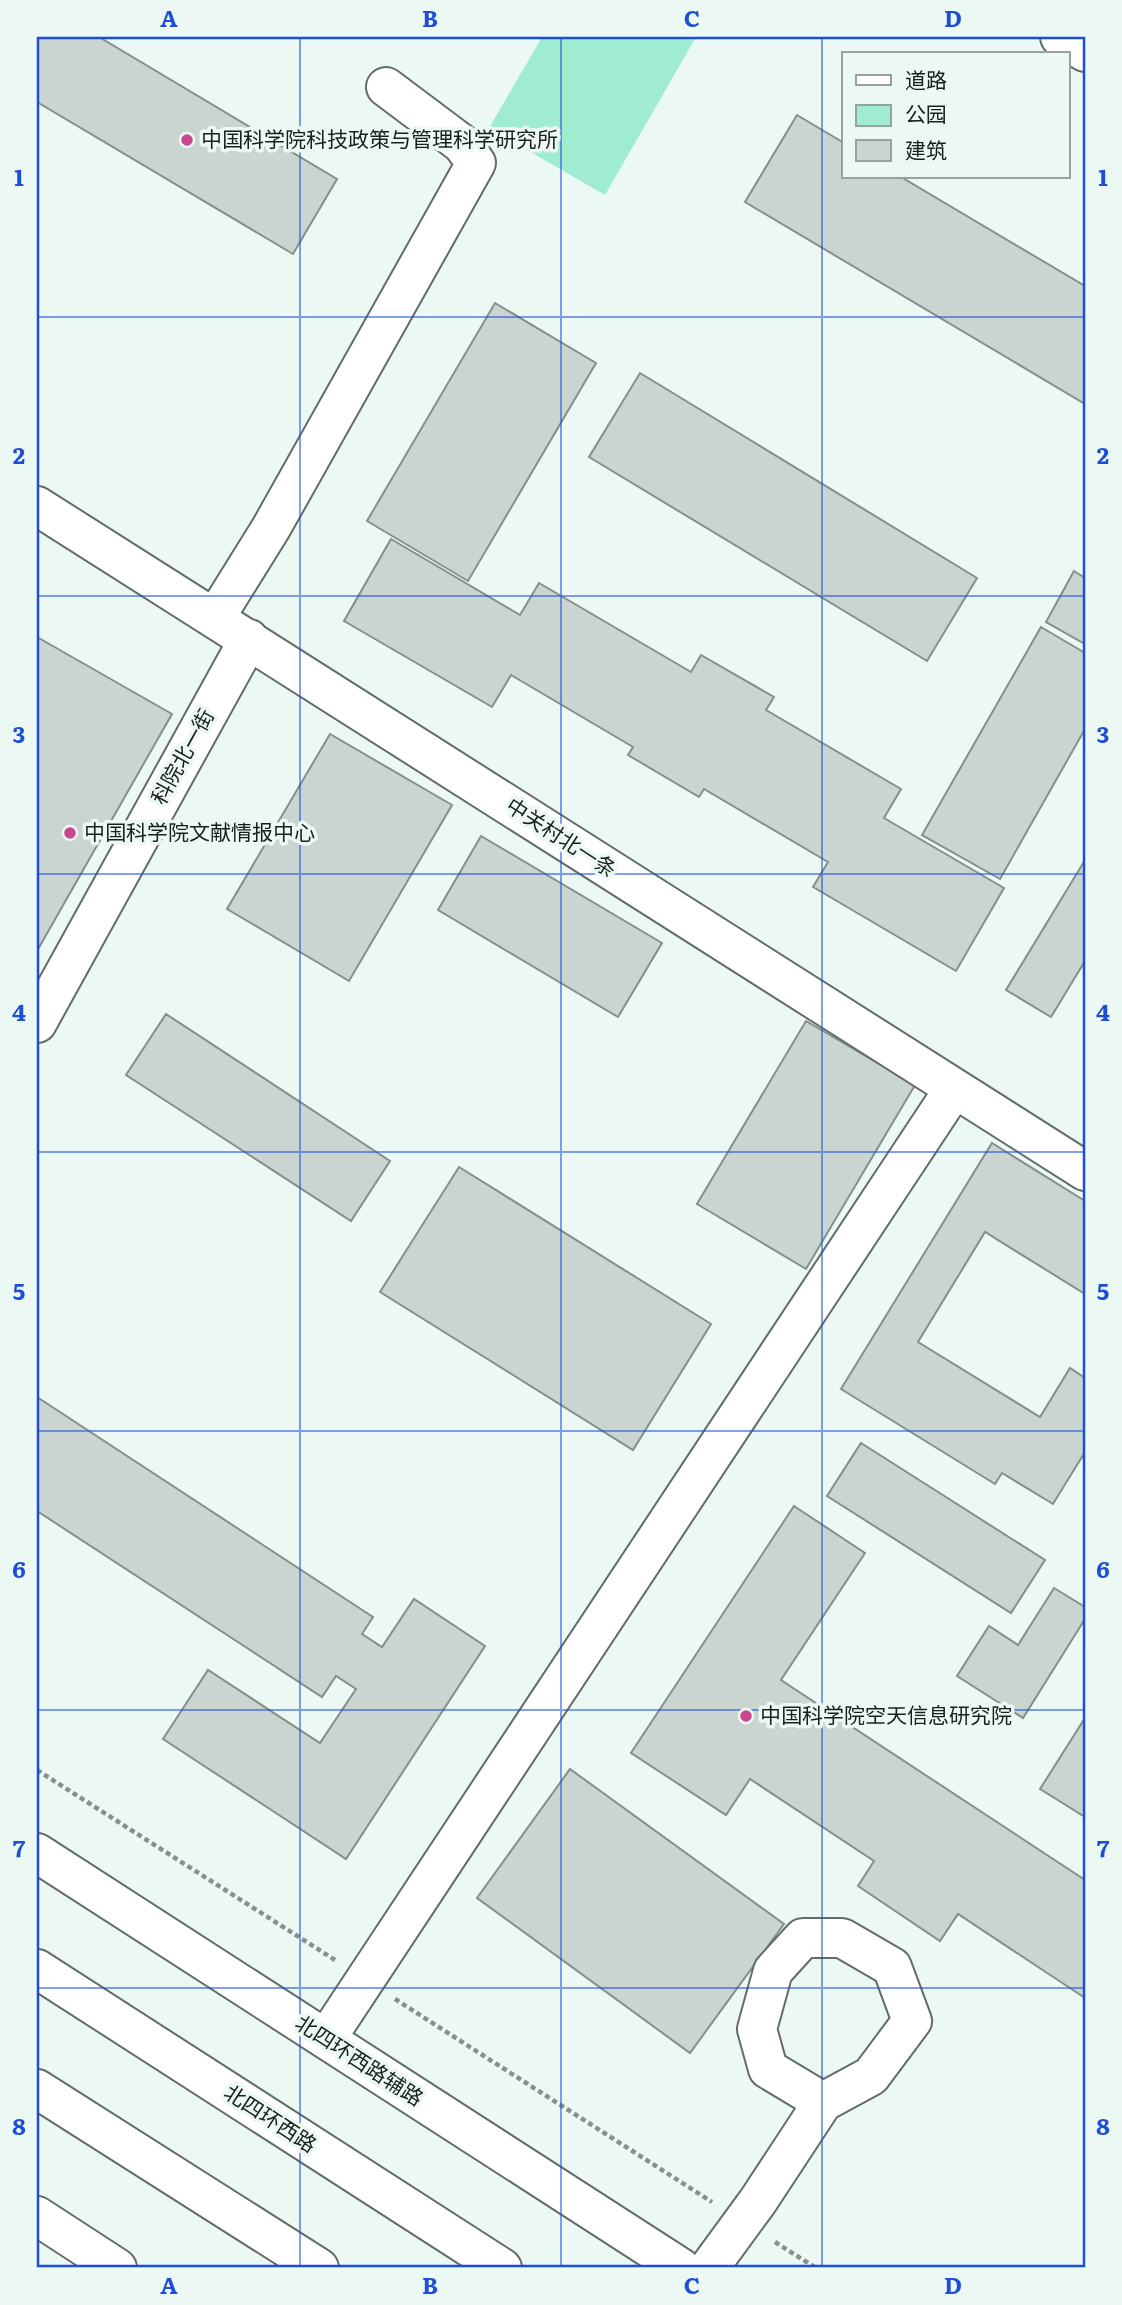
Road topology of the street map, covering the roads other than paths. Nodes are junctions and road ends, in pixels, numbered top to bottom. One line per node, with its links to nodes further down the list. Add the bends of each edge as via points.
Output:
1 (1060, 37): 2 (main road)
2 (1085, 52)
3 (386, 87): 5 (main road, via 462,144 476,163)
4 (37, 506): 5 (main road, 中关村北一条)
5 (215, 618): 6 (main road, 中关村北一条)
6 (249, 639): 7 (main road, 科院北一街); 8 (main road, 中关村北一条)
7 (37, 1023)
8 (954, 1089): 9 (main road, 中关村北一条); 12 (main road)
9 (1085, 1171)
10 (37, 1853): 12 (main road, 北四环西路辅路)
11 (37, 1969): 18 (main road, 北四环西路)
12 (326, 2039): 19 (main road, 北四环西路辅路)
13 (37, 2089): 17 (main road)
14 (823, 2102): 14 (main road, via 872,2076 912,2021 892,1967 842,1938 803,1938 773,1971 757,2029 768,2069); 20 (main road)
15 (37, 2216): 16 (main road)
16 (117, 2268)
17 (319, 2268)
18 (502, 2268)
19 (681, 2268)
20 (709, 2268)

